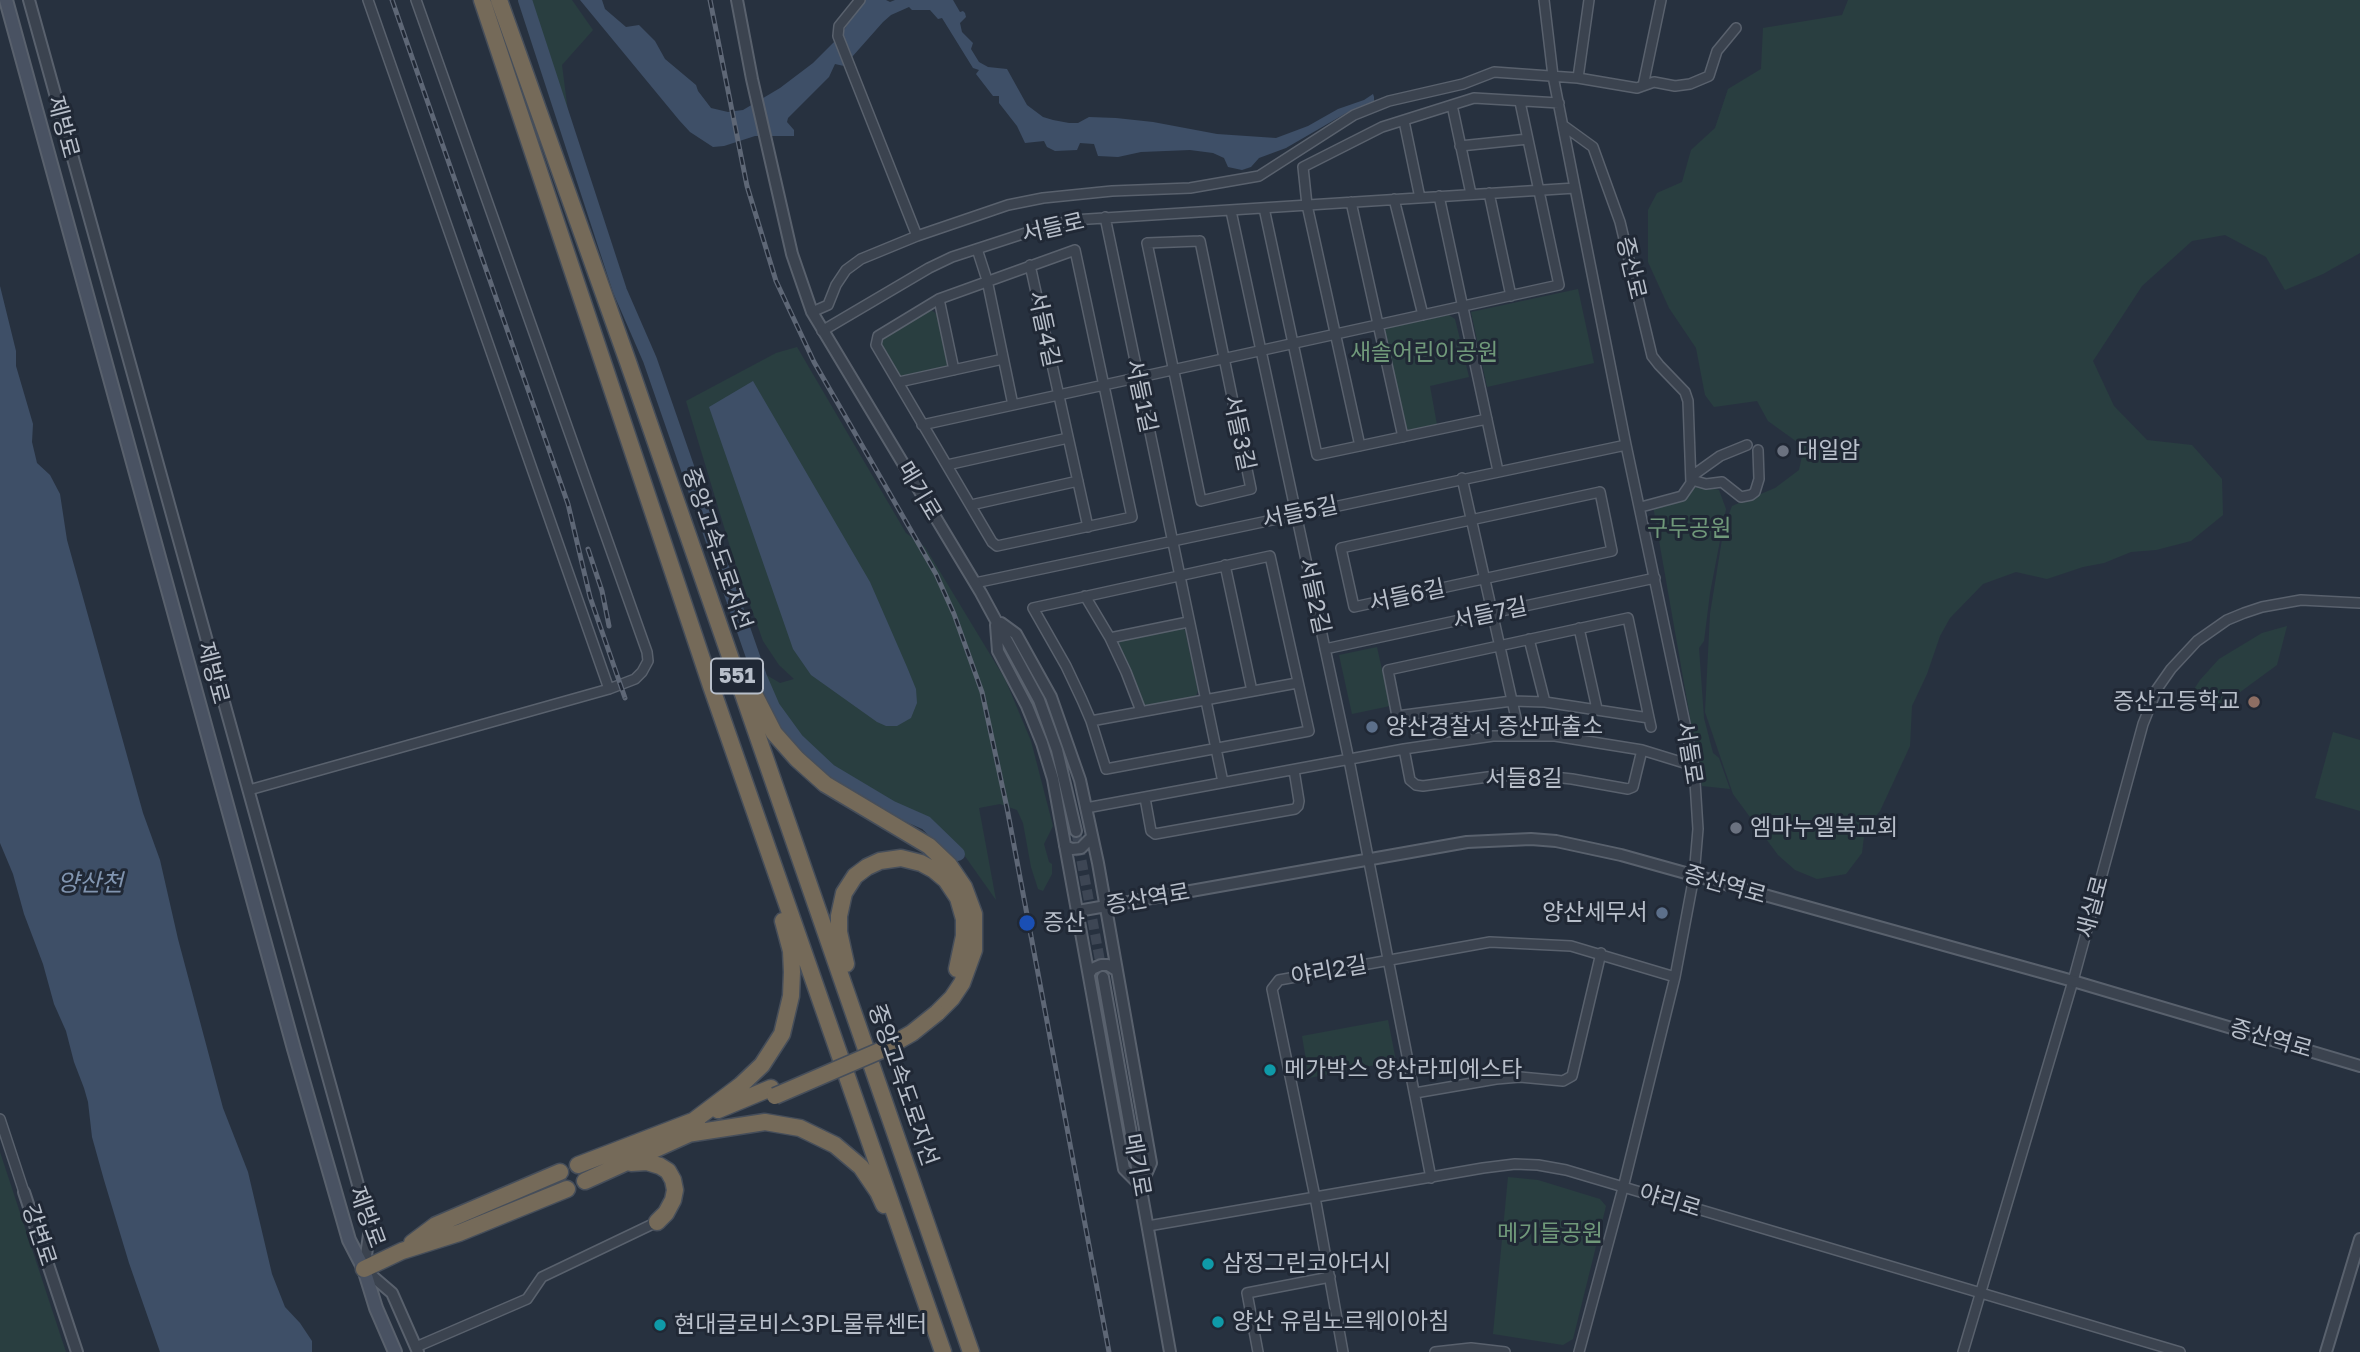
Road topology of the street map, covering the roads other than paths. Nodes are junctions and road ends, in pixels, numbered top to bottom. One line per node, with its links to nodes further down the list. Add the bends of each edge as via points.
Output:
1 (6, 0): 148 (main road, 제방로, via 294,1049 349,1240)
2 (29, 0): 111 (street)
3 (368, 0): 94 (street)
4 (416, 0): 94 (street, via 647,652 648,661 635,679)
5 (482, 0): 107 (highway, 551)
6 (499, 0): 51 (highway, 중앙고속도로지선 / 551)
7 (737, 0): 42 (street, 메기로, via 792,254)
8 (860, 0): 35 (street, via 839,26 838,36)
9 (1545, 0): 13 (street)
10 (1589, 0): 14 (street)
11 (1661, 0): 15 (street)
12 (1736, 28): 15 (street, via 1717,51 1709,76 1690,84 1654,82)
13 (1553, 76): 14 (street); 17 (street); 35 (street, via 1494,72 1390,101 1354,115 1259,176 1190,188 1043,198)
14 (1578, 78): 15 (street)
15 (1643, 86)
16 (1520, 102): 17 (street); 18 (street, via 1482,97); 21 (street)
17 (1559, 103): 20 (street)
18 (1452, 105): 19 (street); 22 (street)
19 (1406, 116): 28 (street); 31 (street, via 1303,167)
20 (1564, 126): 23 (street); 70 (street, 증산로, via 1593,147 1620,222 1652,356 1685,392)
21 (1528, 139): 22 (street); 24 (street)
22 (1460, 146): 26 (street)
23 (1574, 188): 24 (street, 서들로); 63 (street, 서들로)
24 (1539, 190): 25 (street, 서들로); 39 (street, via 1559,285)
25 (1489, 193): 26 (street, 서들로); 39 (street)
26 (1471, 194): 27 (street, 서들로)
27 (1438, 197): 28 (street, 서들로); 41 (street)
28 (1420, 198): 29 (street, 서들로)
29 (1394, 199): 30 (street, 서들로); 43 (street)
30 (1351, 202): 31 (street, 서들로); 44 (street)
31 (1307, 205): 32 (street, 서들로); 46 (street)
32 (1264, 208): 33 (street, 서들로); 47 (street)
33 (1231, 211): 34 (street, 서들로); 48 (street, 서들2길)
34 (1105, 217): 36 (street, 서들로, via 1044,227); 54 (street, 서들1길)
35 (917, 236): 42 (street, via 861,259 846,270 828,305)
36 (977, 249): 38 (street); 45 (street, 서들로, via 929,268)
37 (1030, 265): 38 (street, 서들4길); 56 (street, via 1074,250); 57 (street, 서들4길)
38 (987, 280): 40 (street, 서들4길); 49 (street, 서들4길)
39 (1511, 296): 41 (street)
40 (939, 299): 52 (street); 55 (street, 서들4길, via 878,336 876,345)
41 (1463, 306): 43 (street); 59 (street)
42 (813, 312): 45 (street, 메기로)
43 (1423, 315): 44 (street)
44 (1378, 325): 46 (street); 61 (street)
45 (822, 331): 82 (street, 메기로)
46 (1335, 334): 47 (street); 65 (street)
47 (1293, 344): 48 (street); 65 (street, via 1317,455)
48 (1260, 351): 50 (street); 74 (street, 서들2길)
49 (1003, 359): 52 (street, 서들4길); 58 (street, 서들4길)
50 (1224, 359): 53 (street); 53 (street, 서들3길, via 1200,241 1147,243); 53 (street, 서들3길, via 1251,489 1201,501)
51 (628, 362): 128 (highway, via 643,385 740,663 774,733 825,784 929,846 964,887 974,914 974,950 952,998); 133 (highway, 중앙고속도로지선 / 551)
52 (954, 370): 55 (street, 서들4길)
53 (1172, 370): 54 (street)
54 (1136, 378): 56 (street); 77 (street, 서들1길)
55 (898, 383): 60 (street, 서들4길)
56 (1103, 384): 57 (street); 76 (street, via 1132,517)
57 (1059, 395): 58 (street); 62 (street, 서들4길)
58 (1013, 405): 60 (street)
59 (1487, 419): 61 (street); 68 (street)
60 (922, 425): 67 (street, 서들4길)
61 (1403, 437): 65 (street)
62 (1068, 438): 67 (street); 71 (street, 서들4길)
63 (1626, 445): 68 (street, 서들5길); 73 (street, 서들로)
64 (1746, 445): 70 (street, via 1720,456)
65 (1360, 446)
66 (1758, 450): 70 (street, via 1759,479 1751,495 1741,497 1722,482 1706,484)
67 (947, 465): 72 (street, 서들4길)
68 (1498, 471): 69 (street, 서들5길)
69 (1462, 478): 74 (street, 서들5길); 75 (street)
70 (1692, 478): 73 (street, via 1682,496)
71 (1077, 481): 72 (street); 76 (street, 서들4길)
72 (971, 505): 76 (street, 서들4길, via 997,546)
73 (1641, 506): 80 (street, 서들로)
74 (1296, 514): 77 (street, 서들5길); 92 (street, 서들2길)
75 (1471, 520): 81 (street); 81 (street, 서들6길, via 1600,492 1612,551); 81 (street, 서들6길, via 1341,548 1354,607)
76 (1088, 527)
77 (1171, 541): 79 (street, 서들1길); 82 (street, 서들5길)
78 (1225, 565): 79 (street); 93 (street, via 1270,556); 95 (street)
79 (1178, 575): 83 (street); 87 (street, 서들1길)
80 (1655, 578): 85 (street, 서들7길); 108 (street, 서들로)
81 (1485, 579): 85 (street)
82 (975, 583): 86 (street, 메기로)
83 (1085, 596): 89 (street); 101 (street, via 1032,608)
84 (2360, 603): 127 (street, 새실로, via 2301,600 2244,613 2197,641 2171,669 2145,715)
85 (1492, 613): 91 (street); 92 (street, 서들7길)
86 (996, 619): 113 (street, via 1016,634 1051,697); 114 (street, 메기로, via 1039,700 1057,750); 116 (street, via 998,651 1042,743)
87 (1188, 622): 89 (street); 96 (street, 서들1길)
88 (1578, 628): 90 (street); 99 (street); 99 (street, via 1628,618 1650,723)
89 (1110, 638): 100 (street)
90 (1529, 639): 91 (street); 98 (street)
91 (1499, 645): 97 (street); 97 (street, via 1388,670 1397,716)
92 (1325, 649): 106 (street, 서들2길)
93 (1297, 683): 95 (street); 103 (street, via 1309,731)
94 (609, 689): 111 (street)
95 (1252, 691): 96 (street)
96 (1205, 699): 100 (street); 103 (street, 서들1길)
97 (1512, 701): 98 (street); 102 (street)
98 (1545, 702): 99 (street)
99 (1597, 709)
100 (1140, 711): 101 (street)
101 (1091, 721): 103 (street, via 1106,769)
102 (1520, 736): 104 (street, 서들8길, via 1460,739); 105 (street, 서들8길, via 1555,736)
103 (1216, 749): 110 (street, 서들1길)
104 (1404, 749): 105 (street, 서들8길, via 1410,780 1416,785 1535,775 1628,789 1633,787); 106 (street, 서들8길)
105 (1642, 750): 108 (street, 서들8길)
106 (1349, 760): 109 (street, 서들8길); 117 (street, 서들2길)
107 (738, 765): 132 (highway, via 738,783 791,951 791,996 782,1034 762,1065); 155 (highway, 551)
108 (1694, 766): 118 (street, 서들로)
109 (1294, 770): 110 (street, 서들8길); 112 (street, via 1299,801 1295,809 1155,834)
110 (1223, 782): 112 (street, 서들8길)
111 (248, 790): 148 (street, via 370,1228)
112 (1145, 797): 113 (street, 서들8길)
113 (1086, 808): 115 (street)
114 (1076, 831)
115 (1092, 837): 116 (street, via 1081,848); 119 (street)
116 (1065, 845): 120 (street)
117 (1368, 858): 118 (street, 증산역로, via 1467,842 1531,839 1590,846); 119 (street, 증산역로); 122 (street, 서들2길)
118 (1695, 876): 125 (street, 서들로); 127 (street, 증산역로)
119 (1104, 907): 120 (street, 증산역로); 123 (street)
120 (1078, 911): 124 (street)
121 (1601, 953): 122 (street, 야리2길, via 1572,946 1490,943); 125 (street, 야리2길); 130 (street, via 1572,1076 1563,1081 1496,1079)
122 (1388, 960): 130 (street, 서들2길); 143 (street, 야리2길, via 1279,980 1272,989)
123 (1116, 970): 124 (street, via 1101,965); 139 (street, via 1151,1163)
124 (1088, 974): 139 (street, via 1124,1170)
125 (1675, 977): 140 (street, 서들로)
126 (1103, 978): 139 (street, 메기로)
127 (2073, 981): 129 (street, 증산역로); 150 (street, 새실로)
128 (933, 1009): 132 (highway, bridge, via 912,1033 884,1049); 133 (highway, via 959,965 964,919 958,898 946,880 921,863 901,858 880,860 855,876 844,893 839,932 897,1119)
129 (2360, 1066)
130 (1415, 1093): 137 (street, 서들2길)
131 (0, 1119): 142 (street, 강변로)
132 (690, 1128): 134 (highway); 135 (highway); 154 (highway, via 765,1122 800,1128 835,1145 861,1167 893,1227)
133 (897, 1136): 156 (highway, 중앙고속도로지선 / 551)
134 (625, 1163): 138 (highway); 144 (highway, via 660,1166 673,1180 673,1200)
135 (578, 1165)
136 (560, 1172): 147 (highway, via 436,1225)
137 (1431, 1178): 140 (street, 야리로, via 1526,1164 1566,1170); 143 (street, 야리로)
138 (585, 1181)
139 (1141, 1186): 145 (street, 메기로)
140 (1623, 1188): 150 (street, 야리로); 162 (street, 서들로)
141 (568, 1189): 147 (highway)
142 (24, 1192): 152 (street, 강변로)
143 (1315, 1197): 145 (street, 야리로); 149 (street, 야리2길)
144 (657, 1222): 151 (street, via 542,1277 527,1299)
145 (1148, 1226): 157 (street, 메기로)
146 (2360, 1239): 165 (street)
147 (402, 1251): 148 (highway)
148 (364, 1269): 151 (street, via 392,1293); 153 (main road, 제방로)
149 (1330, 1277): 158 (street, via 1247,1293); 159 (street, 야리2길)
150 (1980, 1294): 163 (street, 새실로); 164 (street, 야리로)
151 (417, 1350)
152 (77, 1352)
153 (396, 1352)
154 (937, 1352)
155 (943, 1352)
156 (971, 1352)
157 (1170, 1352)
158 (1258, 1352)
159 (1343, 1352)
160 (1435, 1352): 161 (street, via 1471,1348)
161 (1505, 1352)
162 (1578, 1352)
163 (1963, 1352)
164 (2180, 1352)
165 (2326, 1352)

